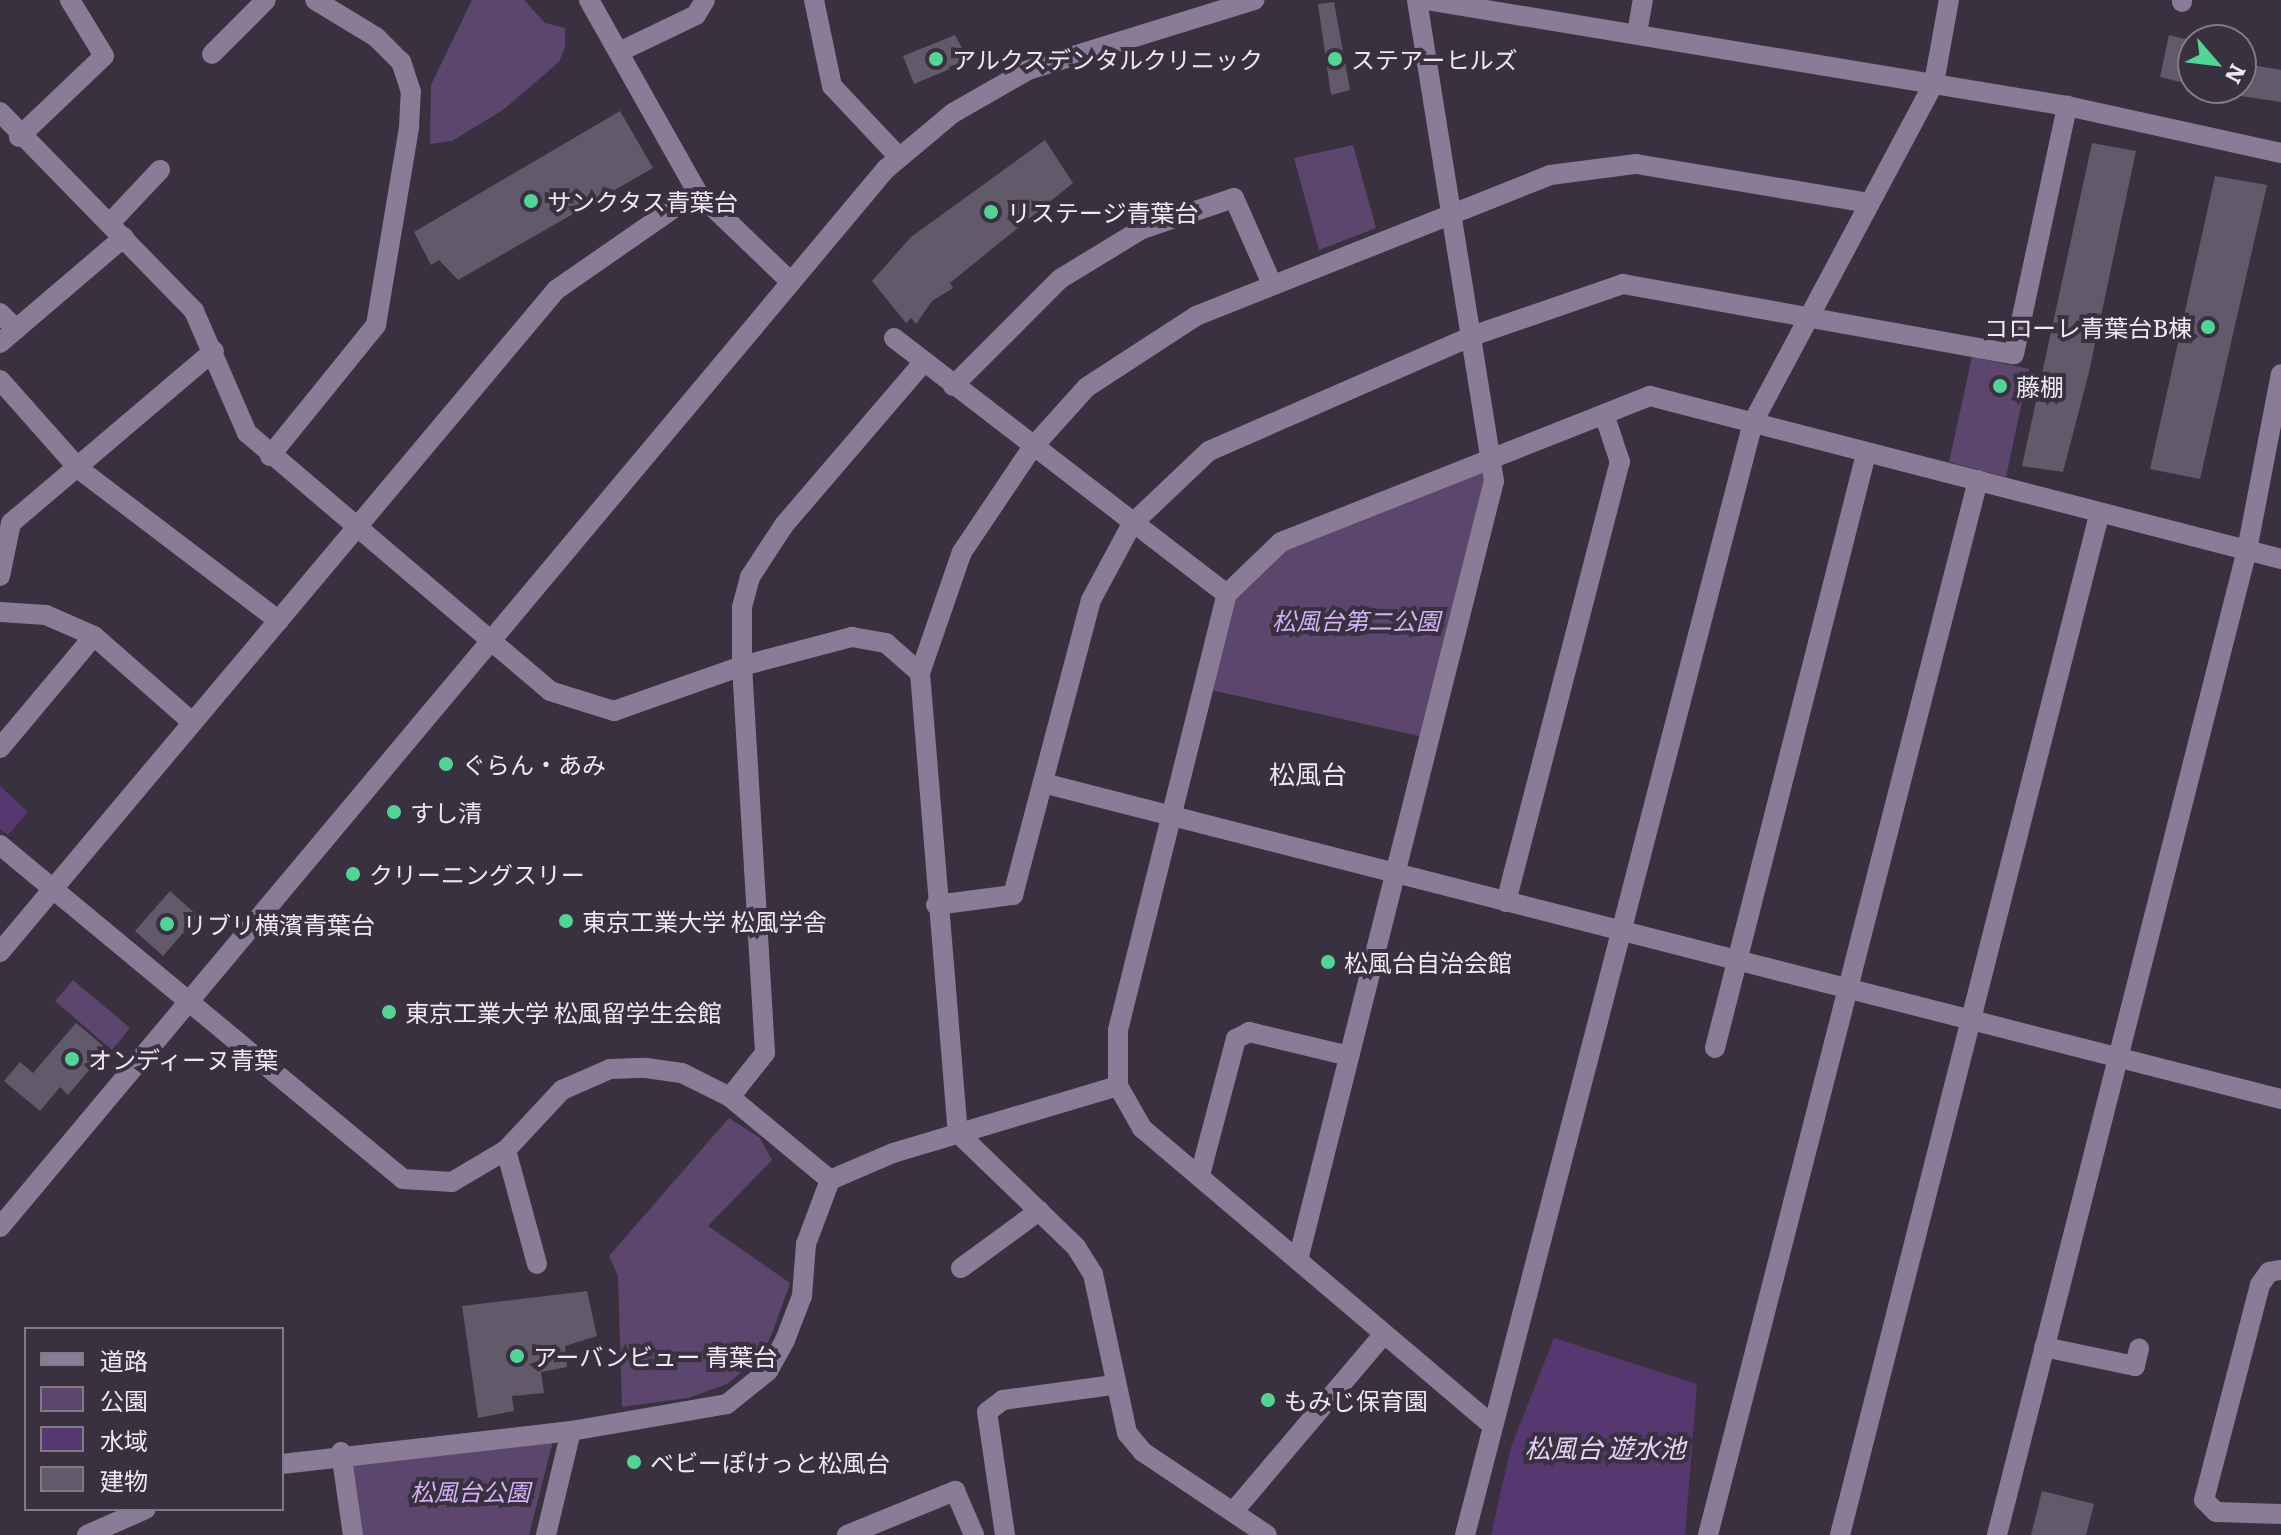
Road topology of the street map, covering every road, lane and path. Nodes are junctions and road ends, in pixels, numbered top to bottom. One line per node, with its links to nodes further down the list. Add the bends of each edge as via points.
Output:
1 (70, 0): 19 (street, via 104,56)
2 (266, 0): 15 (street)
3 (315, 0): 44 (street, via 376,37 401,62 411,92 409,127 376,325)
4 (589, 0): 14 (street)
5 (705, 0): 14 (street, via 696,15)
6 (814, 0): 21 (street, via 832,86)
7 (1254, 0): 12 (street)
8 (1417, 0): 25 (street)
9 (1426, 0): 13 (street)
10 (1643, 0): 13 (street)
11 (1949, 0): 16 (street)
12 (1187, 9): 21 (street, via 1028,70 953,113)
13 (1637, 33): 16 (street)
14 (619, 52): 23 (street)
15 (212, 54)
16 (1934, 83): 17 (street); 24 (street)
17 (2067, 106): 20 (street); 30 (street, via 2014,354)
18 (0, 112): 19 (street)
19 (19, 137): 26 (street)
20 (2281, 153)
21 (899, 157): 27 (street)
22 (160, 170): 26 (street)
23 (697, 192): 27 (street); 50 (street, via 556,290)
24 (1870, 203): 25 (street, via 1636,164 1550,175); 30 (street)
25 (1453, 209): 28 (street); 32 (street)
26 (117, 230): 31 (street); 35 (street, via 194,311)
27 (791, 282): 58 (street)
28 (1271, 282): 39 (street, via 1234,198 1142,229 1060,279); 42 (street, via 1170,329 1087,387)
29 (0, 313): 31 (street)
30 (1810, 313): 32 (street, via 1623,284); 41 (street)
31 (16, 329): 34 (street)
32 (1472, 336): 45 (street); 49 (street, via 1209,451)
33 (894, 338): 36 (street)
34 (0, 343)
35 (214, 351): 44 (street, via 247,433); 46 (street)
36 (923, 363): 39 (street); 59 (street, via 794,513 750,577 742,607)
37 (2281, 374): 51 (street)
38 (0, 380): 46 (street)
39 (953, 386): 42 (street)
40 (1605, 417): 41 (street, via 1650,396); 45 (street); 68 (street, via 1620,462)
41 (1753, 422): 43 (street); 70 (street)
42 (1032, 448): 49 (street); 60 (street, via 962,552)
43 (1866, 454): 47 (street); 72 (street)
44 (270, 456): 50 (street)
45 (1491, 460): 54 (street, via 1281,542); 66 (street, via 1494,481)
46 (76, 465): 53 (street, via 11,523); 56 (street)
47 (1978, 480): 48 (street); 73 (street)
48 (2099, 515): 51 (street); 75 (street)
49 (1132, 524): 54 (street); 63 (street, via 1091,600)
50 (355, 528): 56 (street); 58 (street)
51 (2247, 550): 52 (street); 78 (street)
52 (2281, 559)
53 (0, 576)
54 (1227, 594): 64 (street)
55 (0, 612): 57 (street, via 46,615)
56 (279, 621): 61 (street)
57 (94, 636): 61 (street); 62 (street)
58 (494, 644): 59 (street, via 550,691 614,711); 74 (street)
59 (742, 666): 60 (street, via 852,637 886,643); 80 (street, via 765,1053)
60 (920, 673): 69 (street)
61 (192, 722): 67 (street)
62 (0, 748)
63 (1043, 783): 64 (street); 69 (street, via 1013,895)
64 (1171, 817): 66 (street); 79 (street, via 1118,1030)
65 (0, 845): 67 (street)
66 (1393, 874): 68 (street); 77 (street)
67 (52, 890): 71 (street); 74 (street)
68 (1506, 902): 70 (street)
69 (936, 905): 82 (street)
70 (1621, 930): 72 (street); 96 (street)
71 (0, 952)
72 (1736, 959): 73 (street); 76 (street)
73 (1846, 986): 75 (street); 111 (street)
74 (187, 1004): 83 (street, via 403,1179 452,1182); 87 (street)
75 (1971, 1020): 78 (street); 112 (street)
76 (1715, 1048)
77 (1349, 1056): 84 (street, via 1249,1032 1236,1039); 88 (street)
78 (2116, 1058): 81 (street); 93 (street)
79 (1118, 1086): 82 (street); 84 (street, via 1142,1128)
80 (730, 1097): 83 (street, via 682,1073 610,1069 562,1090); 85 (street)
81 (2281, 1099)
82 (958, 1133): 85 (street); 86 (street)
83 (506, 1150): 89 (street)
84 (1200, 1175): 88 (street)
85 (830, 1180): 97 (street, via 806,1244 802,1296 768,1371 727,1404)
86 (1039, 1211): 90 (street); 95 (street, via 1076,1247 1093,1274)
87 (0, 1227)
88 (1298, 1260): 92 (street)
89 (537, 1264)
90 (961, 1268)
91 (2281, 1270): 102 (street, via 2269,1272 2260,1285 2204,1500 2216,1512)
92 (1384, 1334): 96 (street); 101 (street)
93 (2044, 1347): 94 (street); 113 (street)
94 (2135, 1366)
95 (1112, 1385): 101 (street, via 1127,1433 1143,1452); 108 (street, via 1003,1400 987,1412)
96 (1492, 1425): 110 (street)
97 (571, 1431): 98 (street); 105 (street)
98 (341, 1452): 99 (street); 104 (street)
99 (284, 1464)
100 (141, 1511): 103 (street)
101 (1233, 1512): 109 (street)
102 (2281, 1514)
103 (87, 1535)
104 (353, 1535)
105 (546, 1535)
106 (847, 1535): 107 (street, via 955,1491)
107 (974, 1535)
108 (1005, 1535)
109 (1267, 1535)
110 (1465, 1535)
111 (1708, 1535)
112 (1840, 1535)
113 (1997, 1535)

